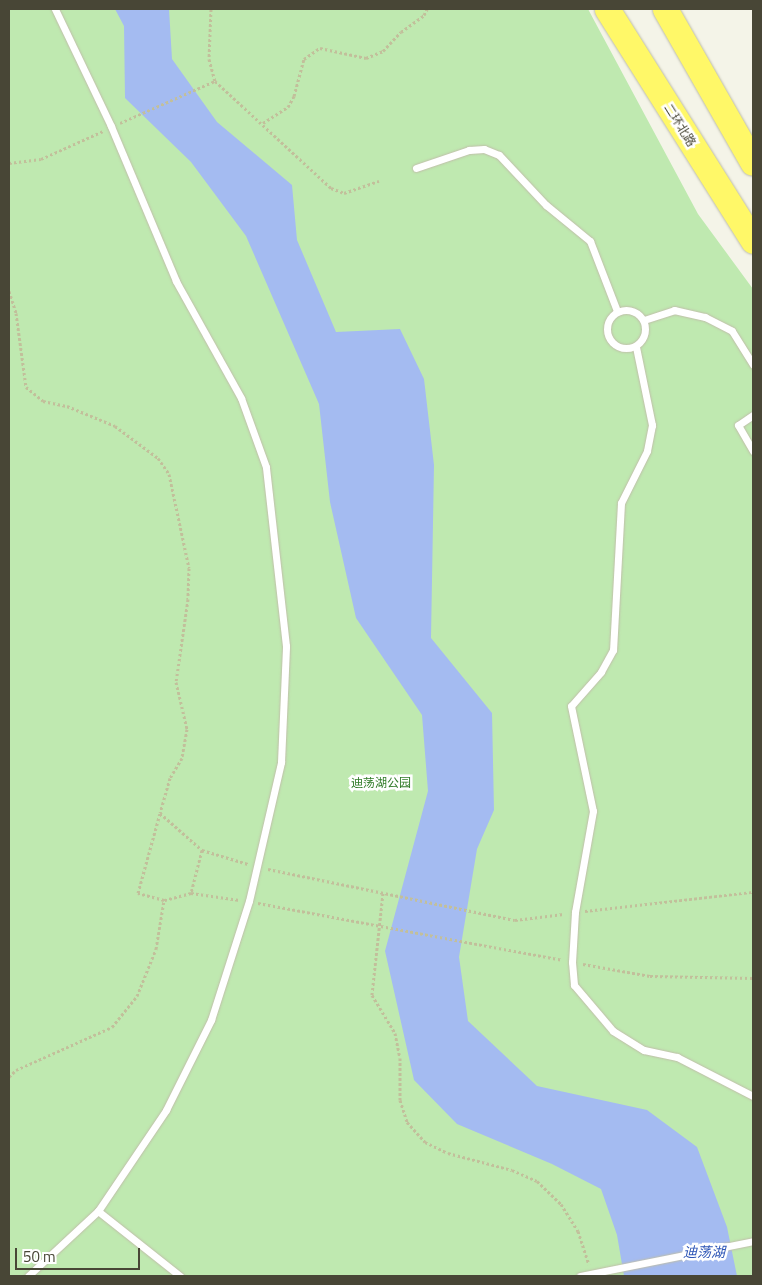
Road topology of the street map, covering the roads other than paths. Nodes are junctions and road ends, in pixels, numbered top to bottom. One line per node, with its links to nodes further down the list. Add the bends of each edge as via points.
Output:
1 (607, 9): 6 (highway, 二环北路)
2 (665, 9): 4 (highway)
3 (57, 12): 14 (lane, via 111,126 176,281 241,398 266,467 286,646 281,762 249,901 211,1020 166,1110)
4 (753, 163)
5 (416, 168): 7 (lane, via 468,150 484,149 499,155 546,205 590,241)
6 (753, 241)
7 (618, 311): 8 (lane, via 633,310); 9 (lane, via 607,323 608,338 620,348)
8 (644, 320): 9 (lane, via 646,335); 10 (lane, via 674,310 705,317 732,331)
9 (636, 347): 13 (lane, via 652,425 647,451 621,503 613,650 601,672 571,706 593,811 575,912 574,985 613,1031 644,1050 677,1057)
10 (753, 365)
11 (753, 415): 12 (lane, via 738,425)
12 (753, 451)
13 (753, 1096)
14 (98, 1211): 16 (lane); 17 (lane)
15 (752, 1241): 18 (lane)
16 (28, 1276)
17 (180, 1276)
18 (580, 1276)

